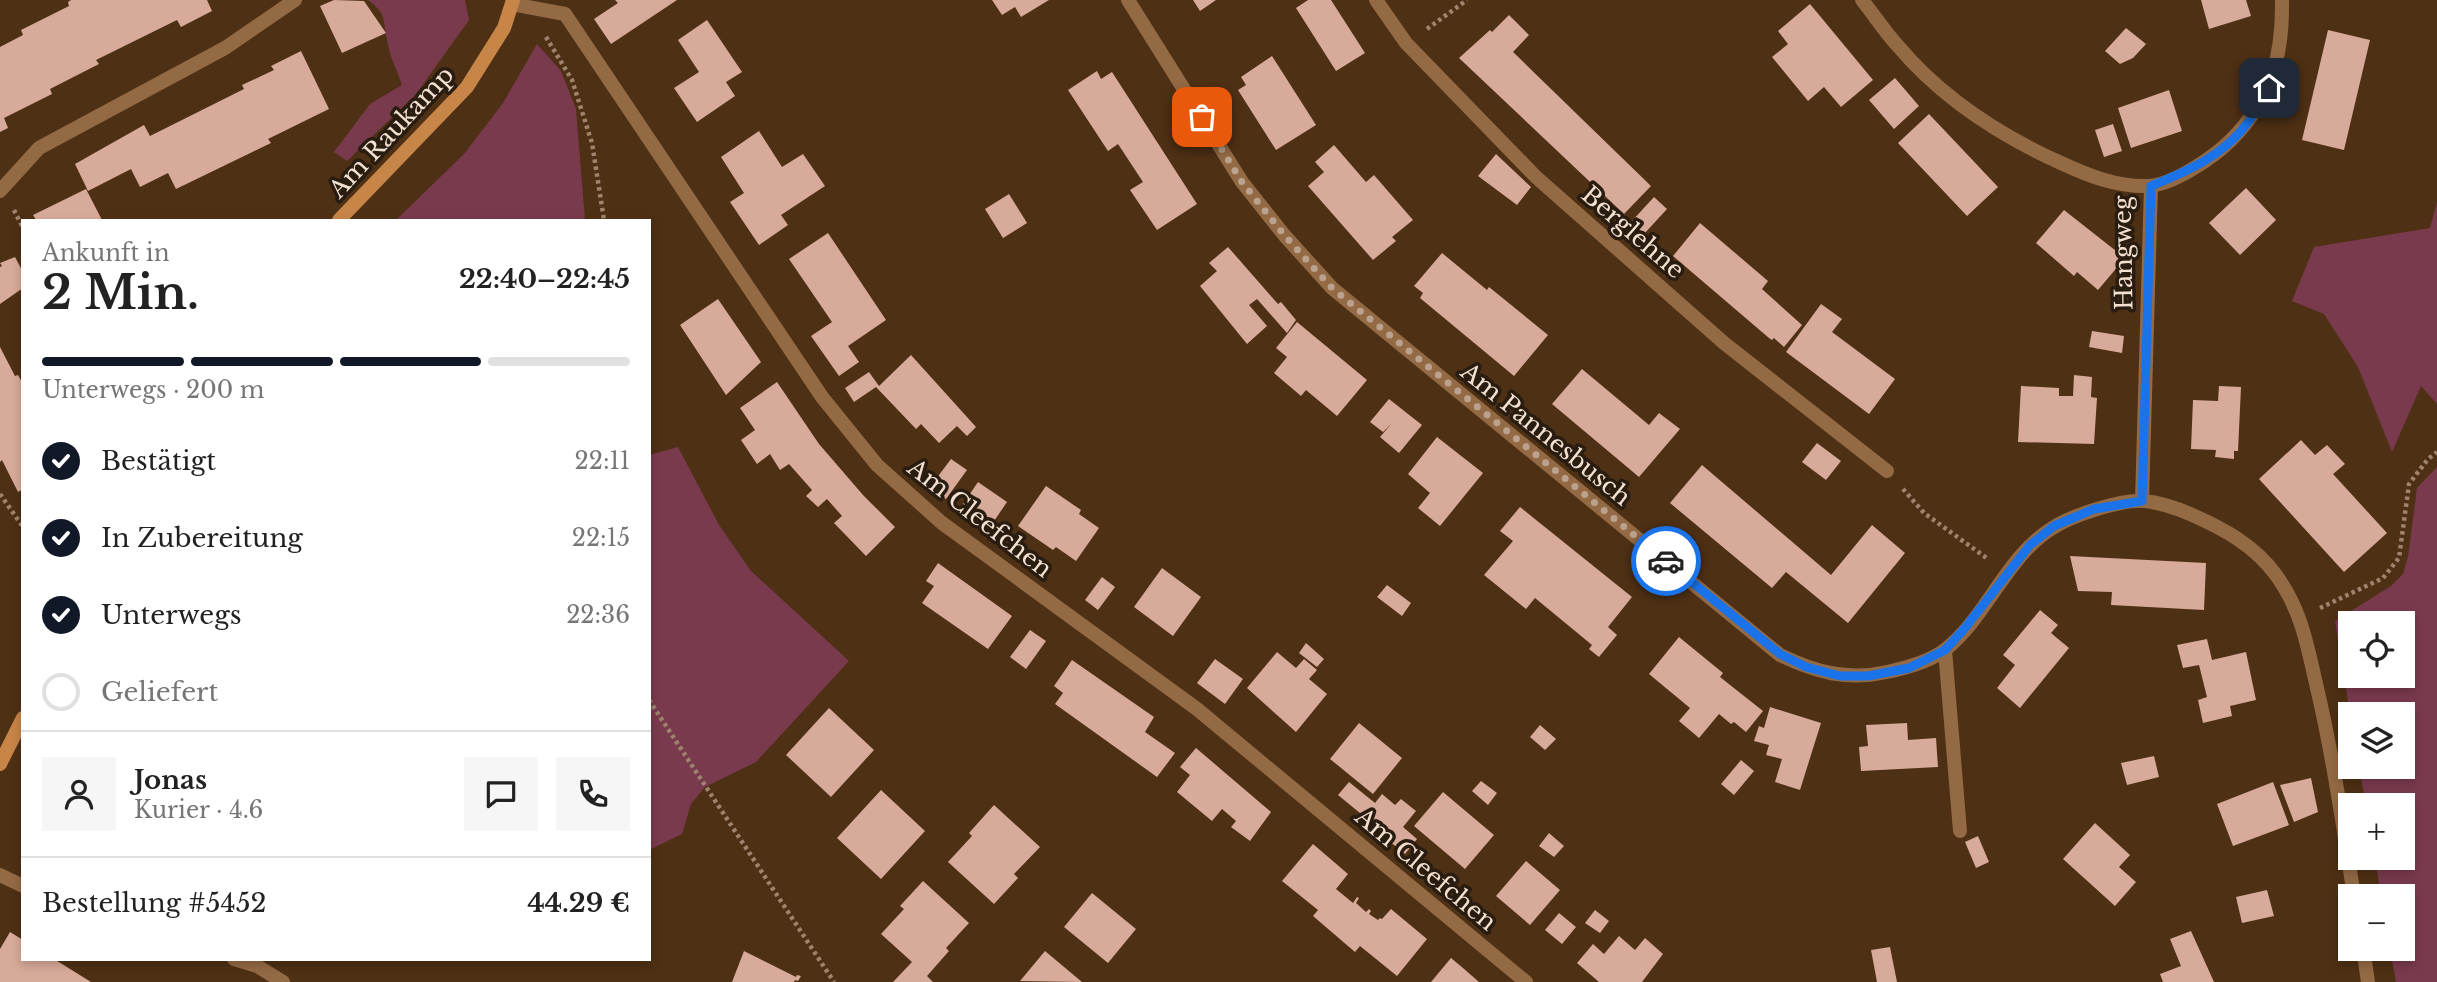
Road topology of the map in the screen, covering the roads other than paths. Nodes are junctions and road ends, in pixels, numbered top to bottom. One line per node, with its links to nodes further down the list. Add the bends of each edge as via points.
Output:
1 (295, 0): 8 (street, via 225,48 39,148)
2 (1128, 0): 12 (street, Am Pannesbusch, via 1242,182 1332,288 1780,654 1840,676 1868,676 1909,668)
3 (1376, 0): 10 (street, Berglehne, via 1406,43 1546,186 1724,342)
4 (1862, 0): 7 (street, Hangweg, via 1898,47 1977,116 2029,149 2084,174)
5 (2282, 0): 7 (street, via 2280,47 2269,88 2249,122 2217,153 2189,171)
6 (513, 2): 9 (street, Am Raukamp, via 504,28 467,87); 22 (street, Am Cleefchen, via 565,14 822,397 877,464 942,523 1197,709)
7 (2151, 186): 11 (street, Hangweg)
8 (0, 191)
9 (341, 219)
10 (1887, 471)
11 (2142, 501): 12 (street, Am Pannesbusch, via 2094,509 2054,526 2030,545); 17 (street, Am Pannesbusch, via 2175,508 2247,544 2275,574 2301,617 2327,730)
12 (1945, 650): 15 (street)
13 (21, 722): 14 (street)
14 (0, 764)
15 (1960, 831)
16 (0, 875): 18 (street)
17 (2352, 884)
18 (21, 885)
19 (241, 961): 21 (street)
20 (2365, 961): 23 (street)
21 (284, 982)
22 (1526, 982)
23 (2368, 982)

